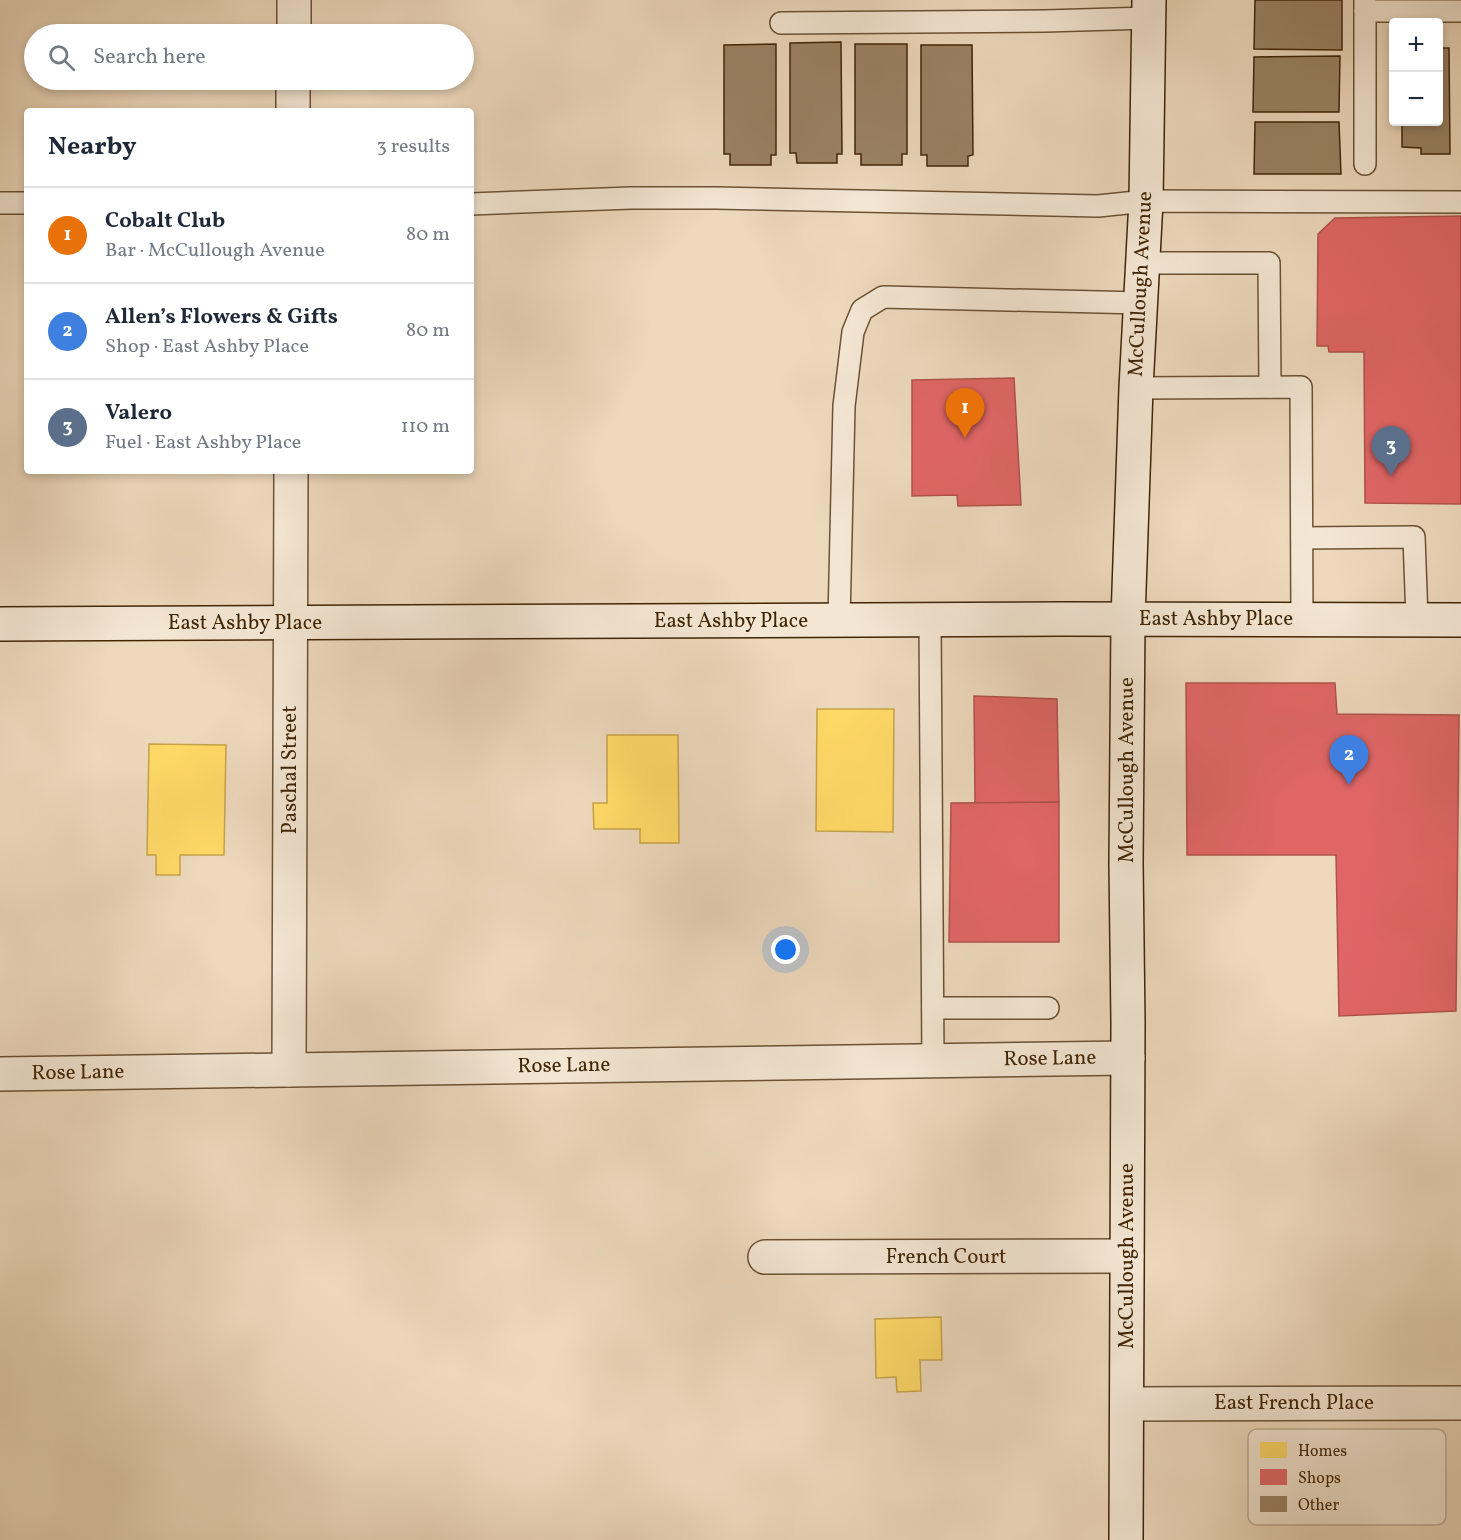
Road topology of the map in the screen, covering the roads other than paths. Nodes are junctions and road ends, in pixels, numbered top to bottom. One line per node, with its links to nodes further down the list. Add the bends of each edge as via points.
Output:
1 (294, 0): 6 (main road)
2 (1365, 6): 4 (lane); 9 (lane)
3 (1149, 9): 5 (lane, via 1045,21); 10 (main road, McCullough Avenue)
4 (1461, 11)
5 (781, 23)
6 (294, 24)
7 (293, 90): 8 (main road)
8 (293, 108)
9 (1365, 164)
10 (1146, 201): 11 (lane); 14 (lane, via 1098,206 631,198); 15 (main road, McCullough Avenue)
11 (1461, 202)
12 (0, 203): 13 (lane)
13 (24, 203)
14 (474, 204)
15 (1143, 263): 16 (main road, McCullough Avenue); 17 (lane, via 1269,263)
16 (1141, 303): 18 (main road, McCullough Avenue); 24 (lane, via 883,297 862,310 853,332 844,406)
17 (1270, 387): 18 (lane); 20 (lane, via 1301,387)
18 (1136, 388): 21 (main road, McCullough Avenue)
19 (291, 474): 27 (main road, Paschal Street)
20 (1302, 538): 22 (lane); 23 (lane, via 1414,537)
21 (1128, 619): 22 (main road, East Ashby Place); 26 (main road, East Ashby Place); 31 (main road, McCullough Avenue)
22 (1302, 619): 23 (main road, East Ashby Place)
23 (1417, 619): 25 (main road, East Ashby Place)
24 (839, 620): 26 (main road, East Ashby Place); 27 (main road, East Ashby Place)
25 (1461, 620)
26 (930, 621): 29 (lane)
27 (290, 623): 28 (main road, East Ashby Place); 33 (main road, Paschal Street)
28 (0, 624)
29 (933, 1008): 30 (lane); 32 (lane)
30 (1048, 1008)
31 (1128, 1058): 32 (main road, Rose Lane); 35 (main road, McCullough Avenue)
32 (933, 1061): 33 (main road, Rose Lane)
33 (289, 1070): 34 (main road, Rose Lane)
34 (0, 1074)
35 (1127, 1256): 36 (main road, French Court); 38 (main road, McCullough Avenue)
36 (765, 1257)
37 (1461, 1403): 38 (main road, East French Place)
38 (1126, 1404): 39 (main road, McCullough Avenue)
39 (1126, 1540)

